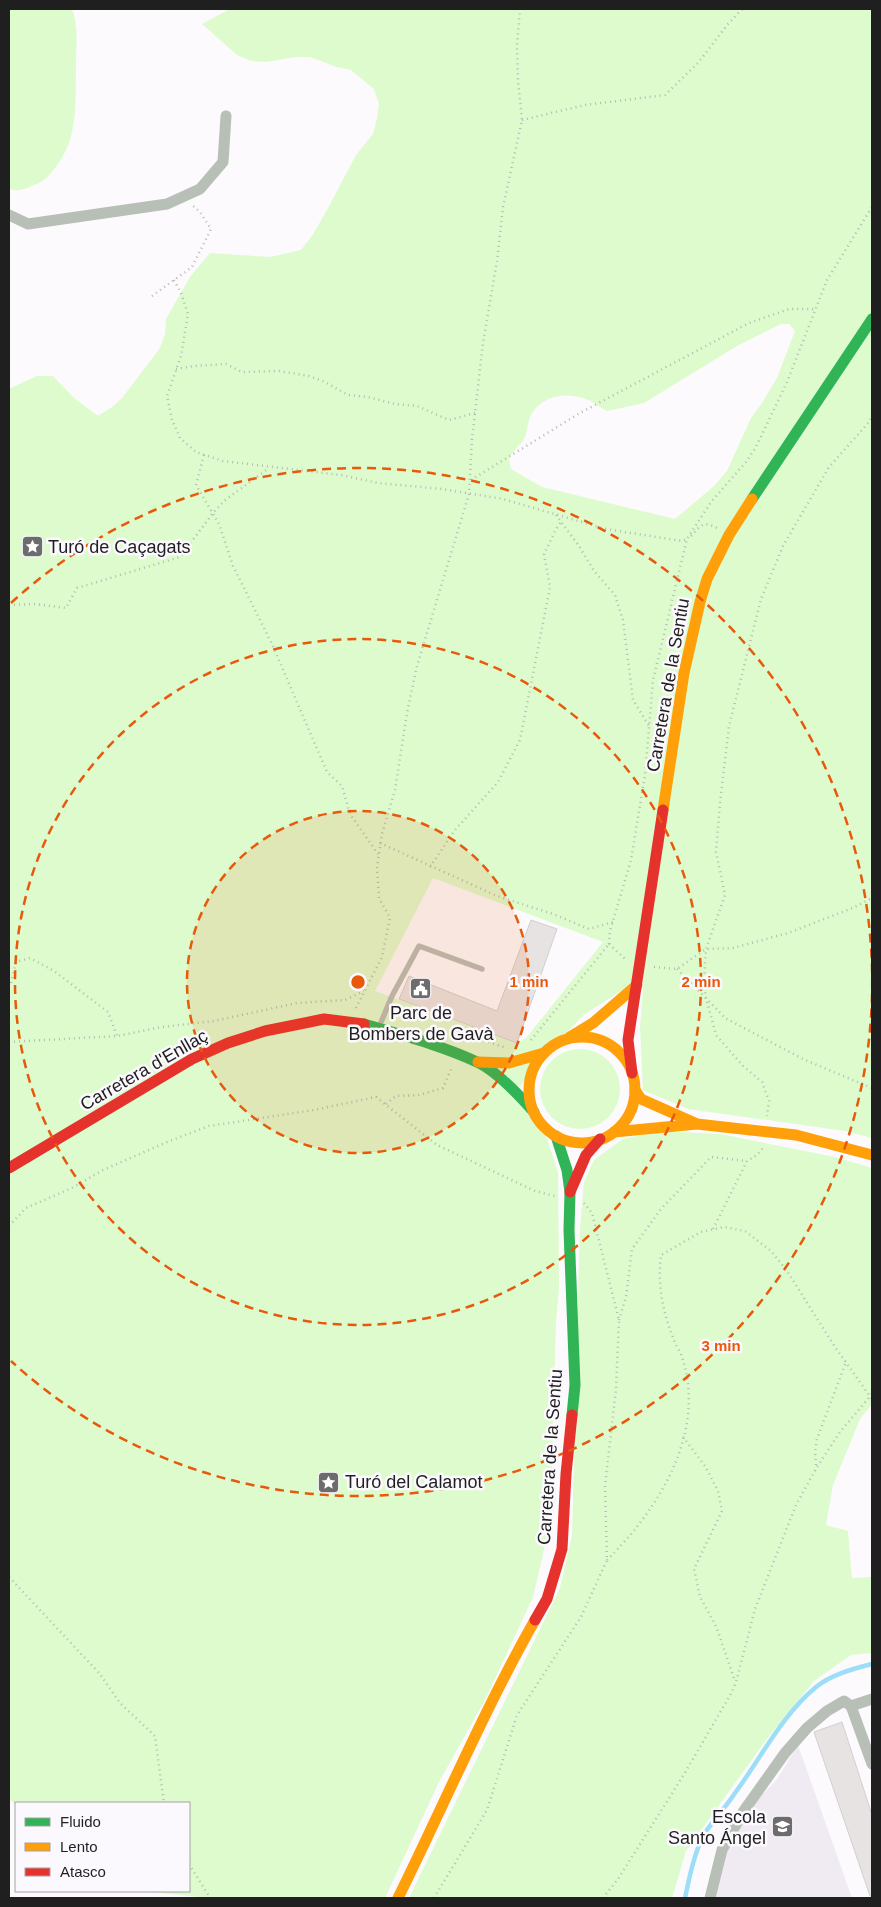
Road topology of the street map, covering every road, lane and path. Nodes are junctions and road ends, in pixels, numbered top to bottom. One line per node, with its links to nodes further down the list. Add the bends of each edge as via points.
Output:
1 (520, 9): 4 (path, via 517,54)
2 (742, 9): 4 (path, via 698,63 665,95 585,105)
3 (226, 116): 5 (street, via 223,162 200,189)
4 (522, 120): 12 (path, via 503,206)
5 (184, 196): 6 (street, via 167,204 28,224); 7 (path, via 211,229 192,267)
6 (9, 215)
7 (174, 280): 8 (path); 11 (path, via 188,314 182,356)
8 (152, 296)
9 (815, 309): 16 (path, via 789,309 749,323 580,414)
10 (872, 319): 21 (street, Carretera de la Sentiu)
11 (176, 369): 12 (path, via 226,364 242,372 279,371 309,376 348,395 417,406 449,420); 14 (path, via 167,396 172,420 180,438)
12 (475, 413): 16 (path)
13 (872, 414): 29 (path, via 829,467 783,546 761,599 729,726 716,852 725,895)
14 (204, 455): 15 (path, via 222,461); 18 (path, via 196,485)
15 (270, 467): 17 (path); 18 (path)
16 (470, 481): 17 (path)
17 (469, 494): 19 (path, via 504,499); 24 (path, via 417,666 395,790)
18 (213, 513): 22 (path, via 180,557 77,588 66,608); 25 (path, via 233,566 272,644 327,772 342,786 350,814)
19 (555, 513): 20 (path); 21 (path, via 606,529 682,542 703,524)
20 (562, 522): 23 (path, via 594,571 615,594 623,620 633,700); 26 (path, via 544,554 550,587 520,740 498,782 455,830)
21 (729, 535): 30 (street, Carretera de la Sentiu, via 707,579 684,672)
22 (9, 605)
23 (649, 726)
24 (380, 843): 25 (path); 26 (path)
25 (379, 854): 35 (path, via 379,898 390,918 382,957)
26 (430, 867): 28 (path, via 497,896 589,929)
27 (872, 898): 29 (path, via 788,933 733,948)
28 (613, 922)
29 (706, 949): 32 (path); 36 (path)
30 (640, 964): 32 (path); 34 (street, Carretera de la Sentiu); 43 (path, via 628,961 609,944)
31 (482, 969): 38 (lane, via 419,946)
32 (677, 969): 36 (path)
33 (11, 983): 39 (path, via 16,962 30,958 54,971 108,1012)
34 (637, 985): 40 (street, via 593,1023); 48 (street, Carretera de la Sentiu, via 628,1040)
35 (364, 991): 37 (path, via 356,1008); 39 (path, via 345,1000 297,1003 214,1022)
36 (706, 998): 49 (path, via 725,1018 805,1060); 53 (path, via 716,1034 743,1066 762,1082 768,1101)
37 (363, 1024): 38 (street, Carretera d'Enllaç); 61 (street, Carretera d'Enllaç, via 324,1019 228,1042 192,1059)
38 (378, 1029): 46 (street, Carretera d'Enllaç)
39 (117, 1036): 41 (path)
40 (567, 1039): 45 (street); 48 (street, via 583,1037 613,1047 625,1058)
41 (9, 1042)
42 (462, 1043): 44 (path, via 466,1034)
43 (526, 1046)
44 (504, 1047)
45 (544, 1053): 46 (street, Carretera d'Enllaç, via 509,1063); 52 (street, via 530,1081 529,1097)
46 (478, 1062): 52 (street, Carretera d'Enllaç, via 511,1087)
47 (452, 1066): 51 (path, via 443,1088 419,1095 396,1096)
48 (632, 1073): 50 (street)
49 (872, 1088)
50 (635, 1090): 54 (street, via 641,1099); 55 (street, via 625,1120)
51 (386, 1104): 62 (path, via 437,1145 535,1191); 63 (path, via 376,1097 209,1126 103,1170 26,1208)
52 (534, 1112): 56 (street, via 543,1126)
53 (767, 1116)
54 (697, 1124): 55 (street); 59 (street, via 796,1135)
55 (614, 1132): 57 (street)
56 (556, 1136): 57 (street, via 570,1142 586,1143); 62 (street, Carretera de la Sentiu, via 567,1170)
57 (600, 1139): 62 (street, Carretera de la Sentiu, via 586,1155)
58 (765, 1141): 60 (path, via 764,1149)
59 (872, 1155)
60 (747, 1161): 64 (path); 65 (path, via 711,1156 661,1209 632,1248 626,1297)
61 (9, 1168)
62 (570, 1196): 79 (street, Carretera de la Sentiu, via 575,1385 562,1549 547,1599 478,1728)
63 (9, 1226)
64 (713, 1229): 66 (path, via 724,1227 745,1231 771,1251); 68 (path, via 701,1232 661,1255 660,1290 688,1384 688,1417)
65 (619, 1320)
66 (846, 1361): 67 (path); 69 (path, via 817,1439 814,1452)
67 (872, 1396): 69 (path, via 840,1432)
68 (683, 1438): 70 (path, via 672,1474 650,1510); 72 (path, via 705,1466 718,1491 722,1510 694,1569 700,1597 716,1626)
69 (817, 1467): 72 (path, via 796,1505 755,1609)
70 (607, 1560)
71 (9, 1577): 76 (path, via 100,1674 120,1703 155,1736)
72 (736, 1682): 80 (path, via 683,1776)
73 (872, 1699): 74 (street)
74 (851, 1706): 75 (street); 81 (street, via 844,1701 828,1711 806,1728 785,1753 743,1812 722,1850)
75 (872, 1764)
76 (164, 1802)
77 (190, 1866): 78 (path)
78 (210, 1898)
79 (398, 1898)
80 (603, 1898)
81 (710, 1898)

